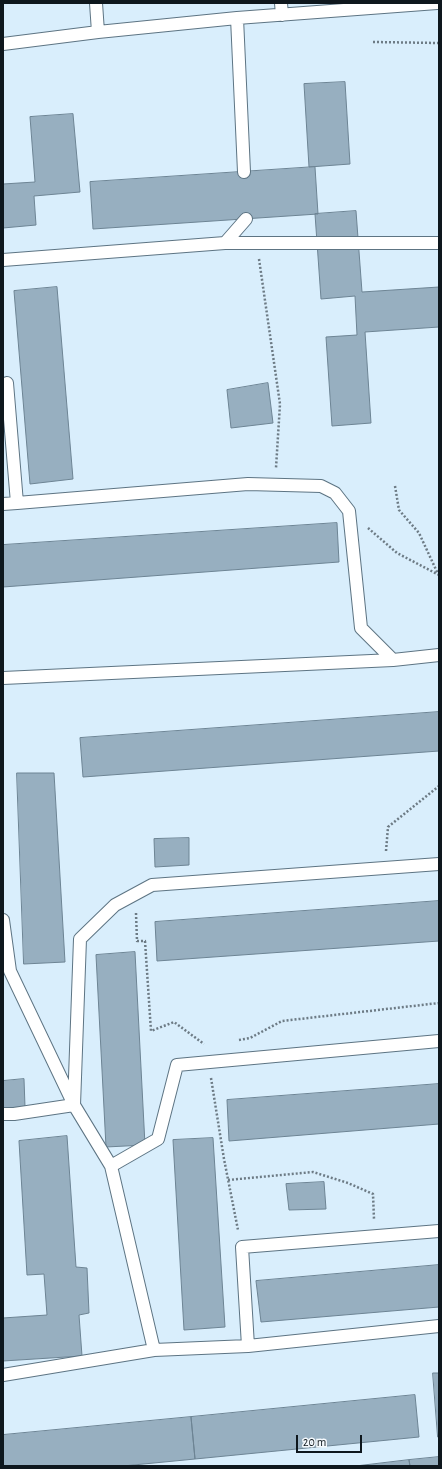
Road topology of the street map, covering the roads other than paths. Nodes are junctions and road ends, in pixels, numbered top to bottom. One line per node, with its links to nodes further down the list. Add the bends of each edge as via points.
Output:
1 (96, 3): 6 (lane)
2 (281, 3): 4 (lane)
3 (437, 3): 4 (lane)
4 (282, 15): 5 (lane)
5 (237, 18): 6 (lane); 8 (lane)
6 (98, 32): 7 (lane)
7 (3, 44)
8 (244, 172)
9 (246, 219): 10 (lane)
10 (225, 243): 11 (lane); 12 (lane)
11 (439, 243)
12 (3, 260)
13 (7, 383): 14 (lane)
14 (17, 503): 15 (lane); 17 (lane, via 248,484 321,486 335,493 349,511 361,628)
15 (3, 504)
16 (439, 655): 17 (lane)
17 (393, 660): 18 (lane)
18 (3, 678)
19 (439, 864): 22 (lane, via 152,885 115,904 80,939)
20 (3, 920): 22 (lane, via 10,971)
21 (439, 1041): 24 (lane, via 176,1066 158,1139)
22 (74, 1106): 23 (lane); 24 (lane)
23 (3, 1114)
24 (112, 1166): 28 (lane)
25 (439, 1231): 27 (lane, via 242,1247)
26 (439, 1326): 27 (lane)
27 (248, 1346): 28 (lane)
28 (154, 1350): 29 (lane)
29 (3, 1375)

